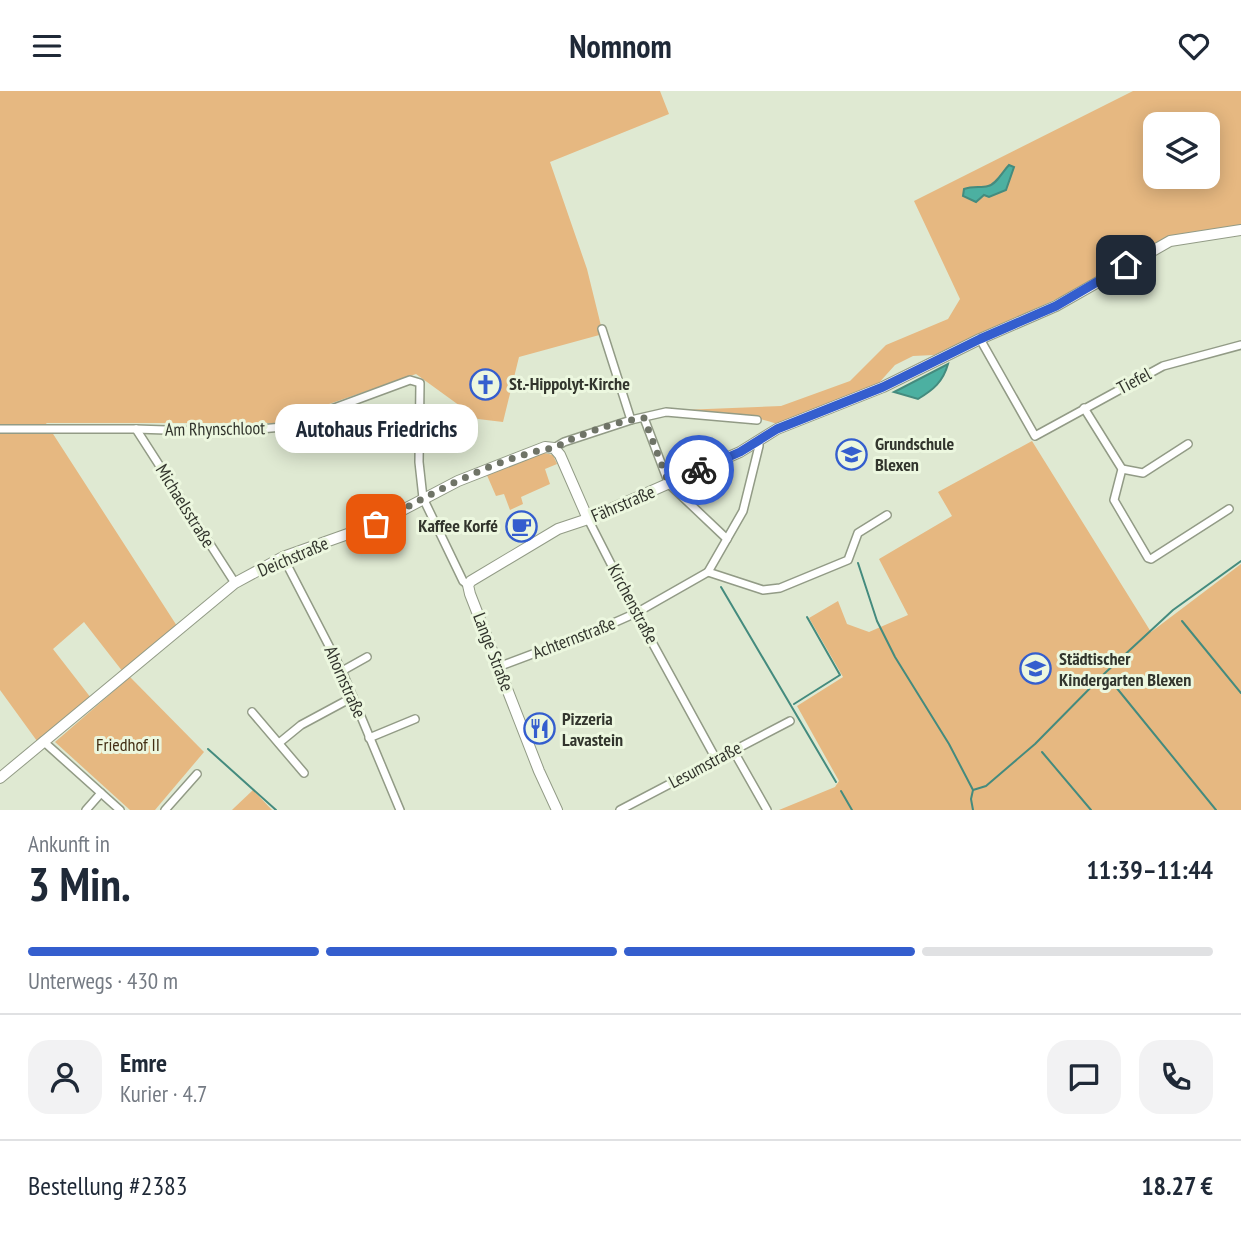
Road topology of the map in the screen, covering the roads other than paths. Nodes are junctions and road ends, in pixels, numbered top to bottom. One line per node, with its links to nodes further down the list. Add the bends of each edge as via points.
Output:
1 (1241, 230): 3 (street, Fährstraße, via 1170,241 1056,306)
2 (602, 329): 8 (street)
3 (980, 339): 6 (street, Tiefel, via 1035,436); 12 (street, Fährstraße)
4 (1241, 345): 6 (street, Tiefel, via 1163,366)
5 (420, 383): 11 (street, Am Rhynschloot, via 397,383 283,427 225,432); 17 (street, Lange Straße)
6 (1084, 408): 15 (street)
7 (644, 418): 8 (street, Deichstraße); 9 (street, Deichstraße, via 666,412); 16 (street)
8 (631, 419): 14 (street, Deichstraße)
9 (757, 420)
10 (0, 429): 11 (street, Am Rhynschloot)
11 (136, 429): 24 (street, Michaelsstraße)
12 (759, 441): 16 (street, Fährstraße); 21 (street, via 743,511)
13 (1188, 444): 15 (street, via 1143,473)
14 (554, 448): 17 (street, Deichstraße, via 517,457); 20 (street, Kirchenstraße)
15 (1122, 468): 18 (street, via 1114,500 1148,558)
16 (669, 484): 20 (street, Fährstraße); 21 (street)
17 (423, 498): 22 (street, Deichstraße, via 376,524); 25 (street, Lange Straße)
18 (1229, 509)
19 (887, 515): 23 (street, via 859,533 848,560 780,588 763,590)
20 (589, 519): 25 (street, Fährstraße, via 544,537); 26 (street, Kirchenstraße)
21 (727, 539): 23 (street)
22 (283, 557): 24 (street, Deichstraße); 29 (street, Ahornstraße)
23 (708, 572): 26 (street, Achternstraße)
24 (234, 583): 35 (street, Deichstraße)
25 (468, 585): 28 (street, Lange Straße)
26 (636, 613): 28 (street, Achternstraße); 38 (street, Kirchenstraße)
27 (367, 657): 29 (street)
28 (498, 667): 47 (street, Lange Straße)
29 (342, 671): 30 (street, Ahornstraße)
30 (353, 697): 34 (street, Ahornstraße); 36 (street, via 301,725)
31 (252, 712): 36 (street)
32 (415, 719): 34 (street)
33 (790, 721): 37 (street, Lesumstraße)
34 (369, 738): 46 (street, Ahornstraße)
35 (43, 741): 41 (street, Deichstraße); 42 (street)
36 (279, 743): 39 (street)
37 (733, 750): 38 (street, Lesumstraße); 49 (street)
38 (716, 759): 48 (street, Lesumstraße)
39 (304, 773)
40 (197, 774): 45 (street)
41 (0, 778)
42 (101, 793): 43 (street); 44 (street)
43 (86, 810)
44 (120, 810)
45 (165, 810)
46 (400, 810)
47 (556, 810)
48 (620, 810)
49 (767, 810)

